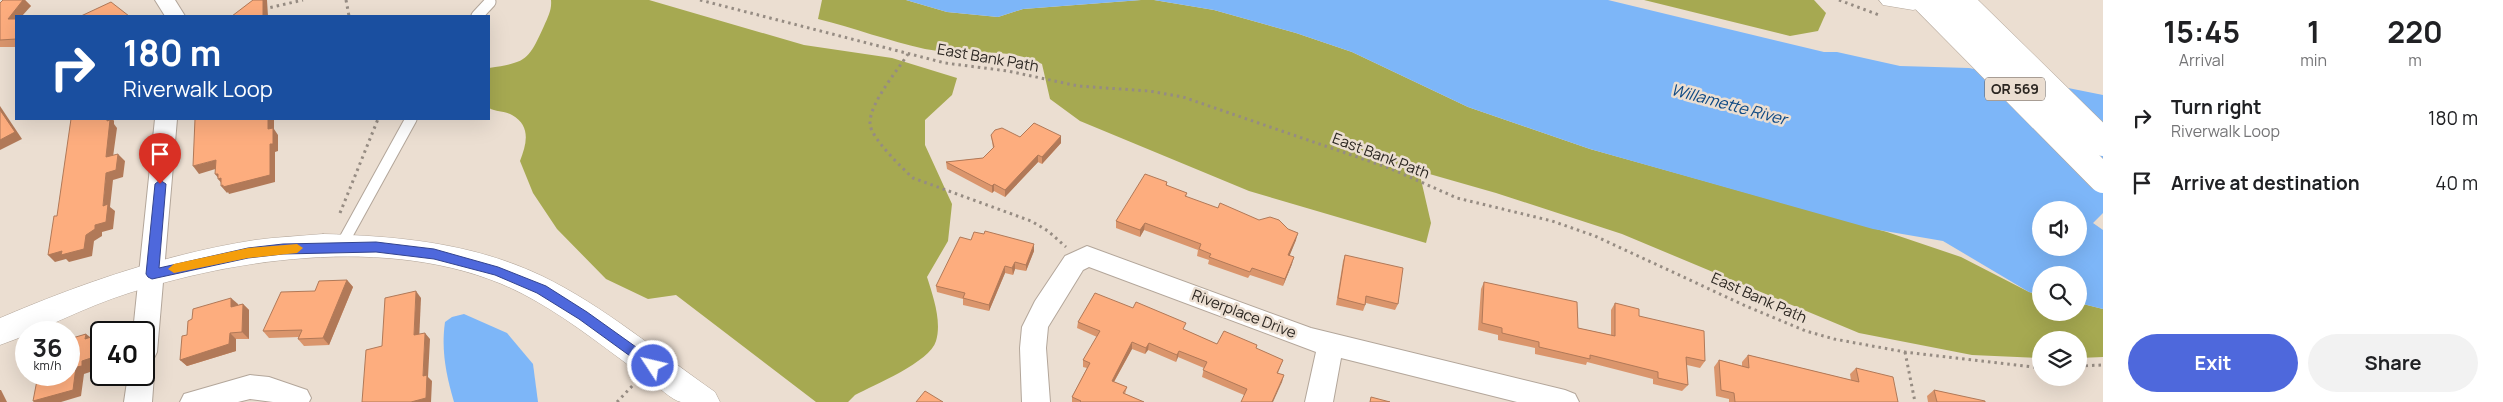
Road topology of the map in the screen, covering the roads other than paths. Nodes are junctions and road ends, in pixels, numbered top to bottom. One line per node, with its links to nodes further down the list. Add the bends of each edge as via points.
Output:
1 (165, 0): 6 (street)
2 (1890, 0): 3 (main road)
3 (1926, 0): 11 (main road, OR 569, bridge)
4 (1958, 0): 10 (main road, OR 569, bridge)
5 (490, 2): 7 (lane)
6 (174, 15)
7 (478, 15)
8 (166, 120): 13 (street)
9 (410, 120): 12 (lane)
10 (2103, 142)
11 (2103, 179)
12 (348, 234): 13 (main road); 21 (main road, via 376,247 434,254 520,279 570,307)
13 (152, 274): 14 (street); 15 (main road, via 63,305)
14 (147, 321)
15 (0, 332)
16 (1331, 344): 22 (street, Riverplace Drive, via 1289,332 1091,257 1079,258 1044,308 1036,327 1033,354); 23 (street); 24 (street, Riverplace Drive)
17 (140, 386): 19 (street)
18 (297, 398): 20 (street, via 270,389 250,387)
19 (138, 402)
20 (194, 402)
21 (704, 402)
22 (1036, 402)
23 (1319, 402)
24 (1565, 402)

